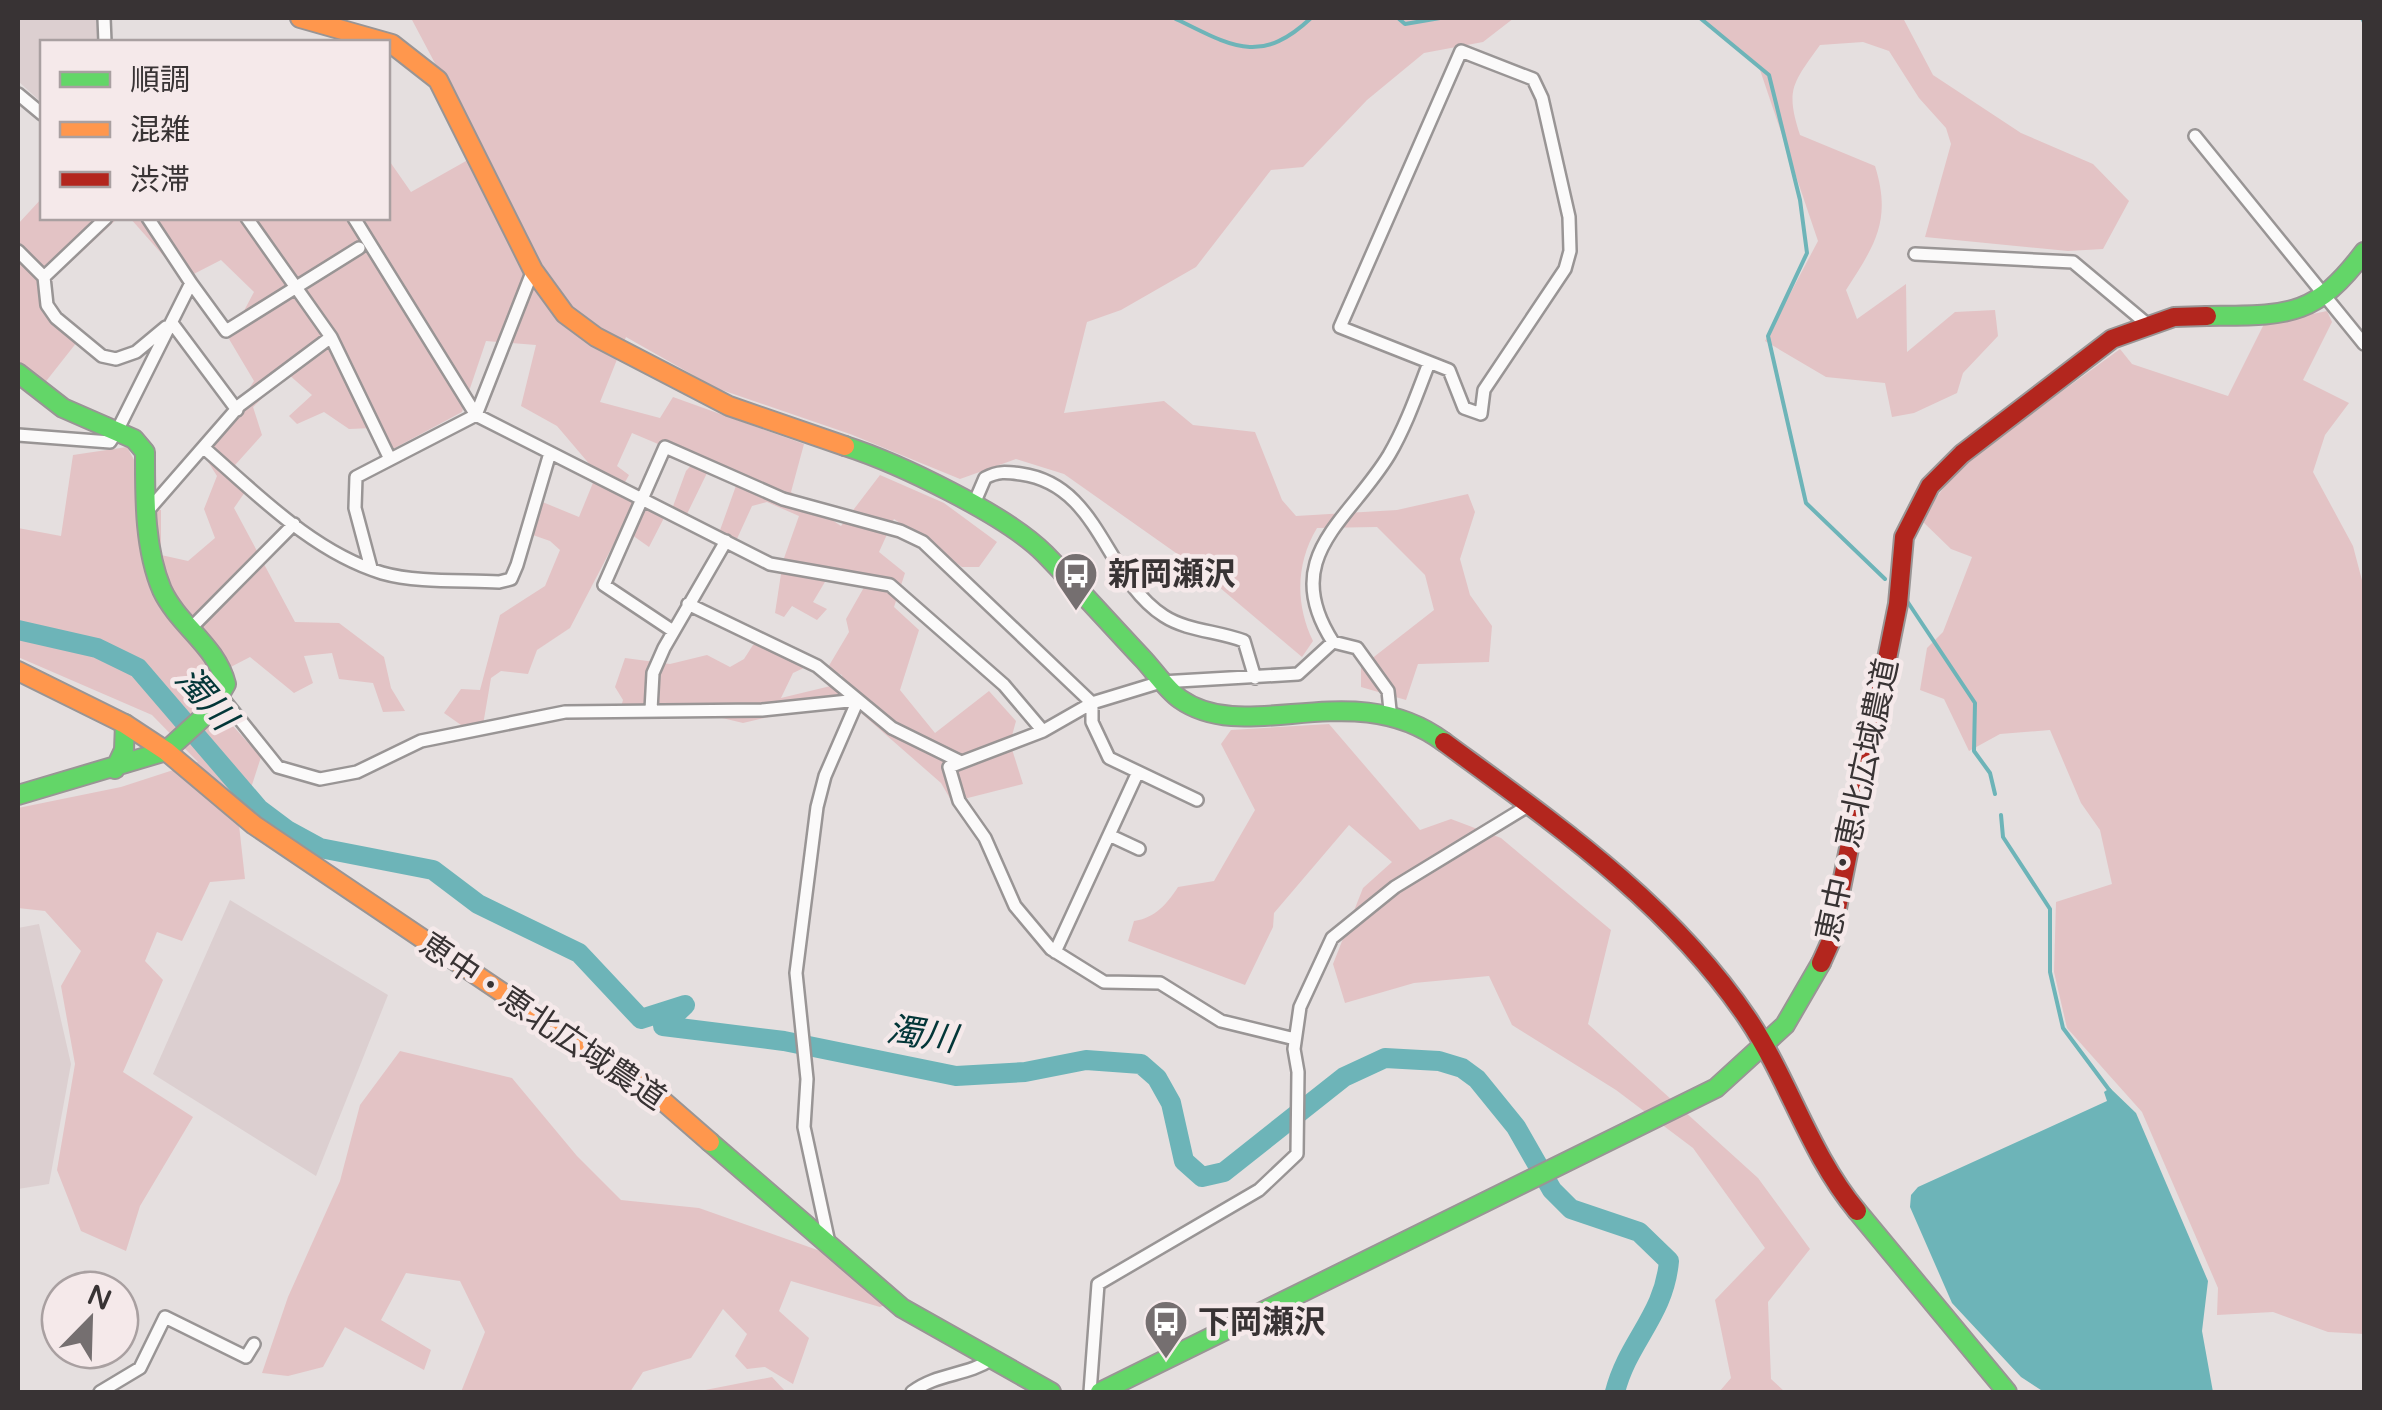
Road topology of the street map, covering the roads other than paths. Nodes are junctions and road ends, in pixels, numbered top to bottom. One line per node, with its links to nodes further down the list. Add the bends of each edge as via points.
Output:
1 (300, 18): 2 (street)
2 (382, 40)
3 (390, 42): 15 (street, via 419,56 438,80)
4 (18, 94): 5 (street)
5 (40, 112)
6 (2194, 136): 19 (street)
7 (104, 220): 16 (street)
8 (149, 220): 17 (street)
9 (249, 220): 18 (street)
10 (355, 220): 27 (street)
11 (359, 248): 18 (street)
12 (18, 251): 16 (street)
13 (2364, 252): 19 (street)
14 (1915, 254): 21 (street, via 2073,262)
15 (533, 270): 27 (street); 34 (street, via 565,314 672,379 729,406 869,452)
16 (44, 277): 20 (street, via 56,318 102,356 136,352)
17 (191, 283): 18 (street, via 226,331); 20 (street)
18 (296, 286): 22 (street)
19 (2326, 299): 21 (street, 恵中・恵北広域農道, via 2292,312 2192,315); 23 (street)
20 (172, 323): 26 (street); 28 (street)
21 (2147, 324): 64 (street, 恵中・恵北広域農道, via 2082,359 1962,454 1917,505 1904,537 1898,604 1830,944 1808,994)
22 (331, 337): 26 (street); 32 (street)
23 (2364, 344)
24 (1428, 363): 24 (street, via 1449,370 1464,408 1480,414 1484,390 1565,269 1570,251 1565,196 1533,79 1461,51 1340,327); 42 (street, via 1389,454 1334,524 1316,559 1316,606)
25 (18, 373): 28 (street, via 62,408)
26 (236, 410): 30 (street)
27 (476, 415): 31 (street); 32 (street)
28 (117, 431): 29 (street, via 110,442); 35 (street, via 146,452)
29 (18, 435)
30 (204, 448): 35 (street); 36 (street)
31 (550, 453): 33 (street); 38 (street, via 511,579)
32 (390, 459): 38 (street, via 356,478 354,488)
33 (642, 496): 37 (street); 41 (street, via 604,584); 48 (street, via 664,447 783,499 900,531 923,542)
34 (973, 506): 44 (street, via 984,478 997,471 1064,489 1142,596 1180,624 1244,640); 45 (street, via 1041,550)
35 (146, 514): 40 (street, via 162,590)
36 (294, 524): 38 (street); 40 (street)
37 (726, 541): 39 (street); 52 (street, via 770,564 872,579 903,593 1004,685)
38 (372, 568)
39 (688, 604): 41 (street); 46 (street, via 817,666)
40 (189, 630): 47 (street, via 225,668)
41 (673, 631): 49 (street, via 653,673)
42 (1333, 642): 44 (street, via 1298,674); 50 (street, via 1358,648 1388,691)
43 (18, 672): 51 (street, 恵中・恵北広域農道)
44 (1255, 678): 45 (street)
45 (1160, 682): 48 (street); 50 (street, via 1208,714)
46 (858, 700): 49 (street, via 762,710); 54 (street, via 918,745); 65 (street, via 817,807 796,973 807,1079 804,1127)
47 (216, 703): 49 (street, via 278,766 320,779 356,772 421,741 565,712); 53 (street)
48 (1092, 703): 52 (street); 56 (street, via 1092,722 1108,758)
49 (652, 710)
50 (1390, 710): 59 (street, via 1419,723)
51 (125, 724): 53 (street, 恵中・恵北広域農道); 55 (street, via 124,750)
52 (1043, 731): 54 (street)
53 (166, 751): 55 (street); 65 (street, 恵中・恵北広域農道, via 254,825 663,1101)
54 (958, 761): 62 (street, via 949,775 959,801 985,838 1015,906)
55 (114, 769): 57 (street)
56 (1138, 772): 58 (street); 60 (street)
57 (18, 795)
58 (1197, 800)
59 (1531, 804): 63 (street, via 1349,920 1316,964); 64 (street, via 1687,940)
60 (1109, 835): 61 (street); 62 (street)
61 (1139, 849)
62 (1055, 952): 63 (street, via 1104,982 1160,983 1220,1021)
63 (1296, 1040): 71 (street, via 1296,1154 1259,1190 1098,1284)
64 (1767, 1050): 72 (street, 恵中・恵北広域農道, via 1716,1088); 73 (street, via 1831,1178)
65 (830, 1247): 67 (street, 恵中・恵北広域農道, via 902,1308)
66 (254, 1344): 68 (street, via 246,1357 165,1317 140,1368)
67 (992, 1359): 69 (street); 70 (street, 恵中・恵北広域農道)
68 (100, 1392)
69 (912, 1392)
70 (1051, 1392)
71 (1090, 1392)
72 (1100, 1392)
73 (2008, 1392)

